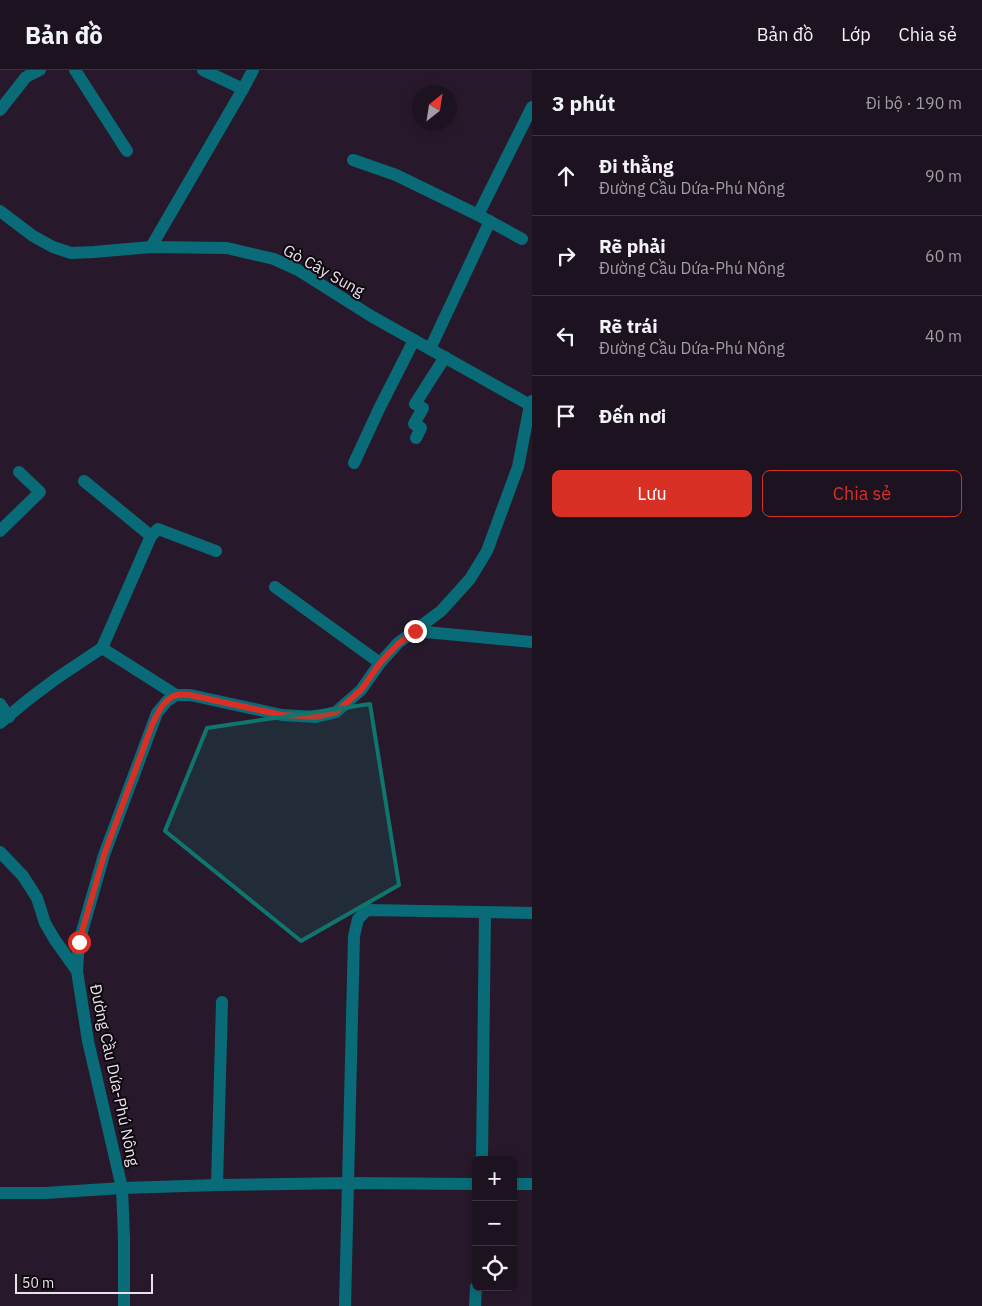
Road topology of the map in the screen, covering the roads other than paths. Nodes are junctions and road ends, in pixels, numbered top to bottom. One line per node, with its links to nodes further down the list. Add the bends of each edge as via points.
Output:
1 (40, 70): 7 (street, via 26,77)
2 (75, 70): 8 (street)
3 (203, 70): 5 (street)
4 (253, 70): 5 (street)
5 (243, 89): 14 (street)
6 (532, 106): 11 (street)
7 (0, 110)
8 (127, 151)
9 (353, 160): 11 (street, via 396,175)
10 (0, 211): 14 (street, Gò Cây Sung, via 33,236 71,253)
11 (478, 215): 12 (street)
12 (490, 221): 13 (street); 16 (street)
13 (522, 239)
14 (151, 247): 15 (street, Gò Cây Sung, via 228,248 274,260 306,275)
15 (414, 340): 16 (street, Gò Cây Sung); 20 (street)
16 (430, 349): 17 (street, Gò Cây Sung)
17 (445, 357): 18 (street, Gò Cây Sung); 19 (street, via 415,404 423,408 414,424 421,428)
18 (531, 403): 27 (street, via 518,467 487,551 470,579 441,611)
19 (416, 438)
20 (354, 463)
21 (19, 472): 23 (street, via 40,492)
22 (84, 481): 24 (street)
23 (0, 530)
24 (151, 536): 25 (street, via 158,529); 29 (street)
25 (216, 551)
26 (276, 588): 30 (street)
27 (415, 631): 28 (street); 30 (street)
28 (532, 642)
29 (102, 648): 31 (street); 33 (street)
30 (380, 663): 31 (street, via 361,690 336,712 316,717 282,715 204,697)
31 (176, 695): 37 (street, Đường Cầu Dứa-Phú Nông, via 157,713 108,846 79,942)
32 (0, 704): 33 (street)
33 (4, 720)
34 (0, 852): 37 (street, via 23,876 37,898 45,923)
35 (485, 913): 36 (street); 39 (street); 40 (street, via 368,910 358,919 354,936)
36 (532, 913)
37 (77, 971): 45 (street, Đường Cầu Dứa-Phú Nông, via 88,1040)
38 (222, 1002): 44 (street)
39 (482, 1156)
40 (348, 1182): 41 (street); 44 (street); 49 (street)
41 (472, 1184)
42 (517, 1184): 43 (street)
43 (532, 1184)
44 (217, 1185): 45 (street)
45 (122, 1188): 46 (street); 48 (street, Đường Cầu Dứa-Phú Nông)
46 (0, 1193)
47 (476, 1291): 50 (street)
48 (124, 1306)
49 (345, 1306)
50 (475, 1306)

